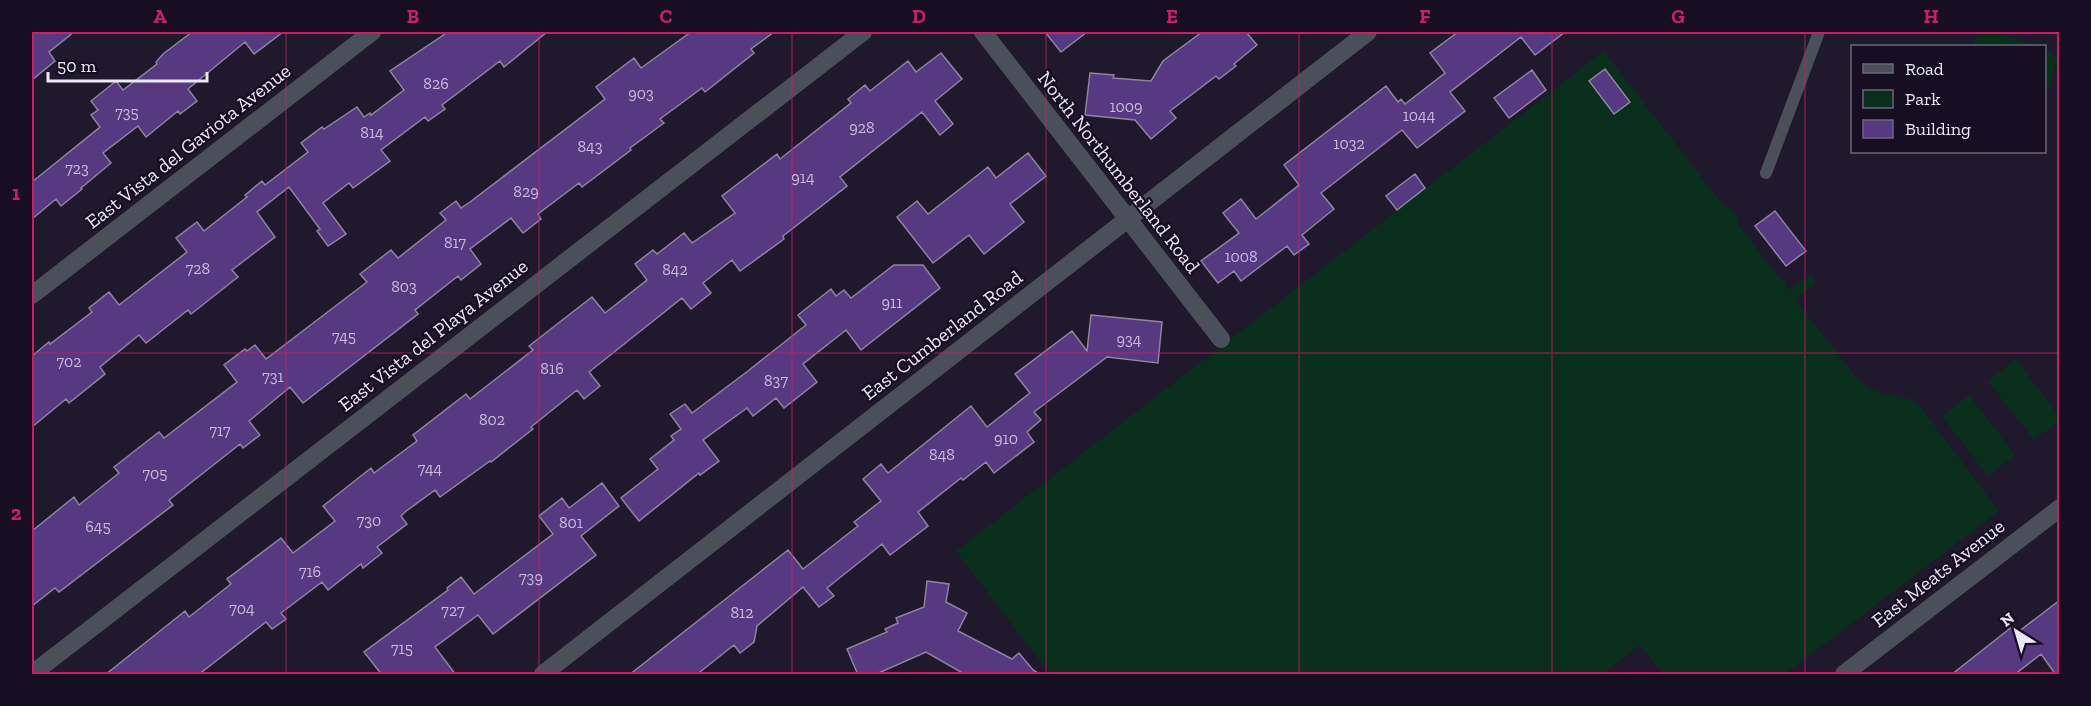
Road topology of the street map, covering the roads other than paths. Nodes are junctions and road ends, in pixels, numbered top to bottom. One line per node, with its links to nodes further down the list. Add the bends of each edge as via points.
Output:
1 (372, 32): 8 (street, East Vista del Gaviota Avenue)
2 (863, 32): 11 (street, East Vista del Playa Avenue)
3 (983, 32): 7 (street, North Northumberland Road)
4 (1368, 32): 7 (street, East Cumberland Road)
5 (1819, 32): 6 (lane)
6 (1766, 173)
7 (1127, 218): 9 (street, North Northumberland Road); 12 (street, East Cumberland Road)
8 (32, 295)
9 (1221, 339)
10 (2060, 508): 13 (street, East Meats Avenue)
11 (32, 675)
12 (543, 675)
13 (1844, 675)

